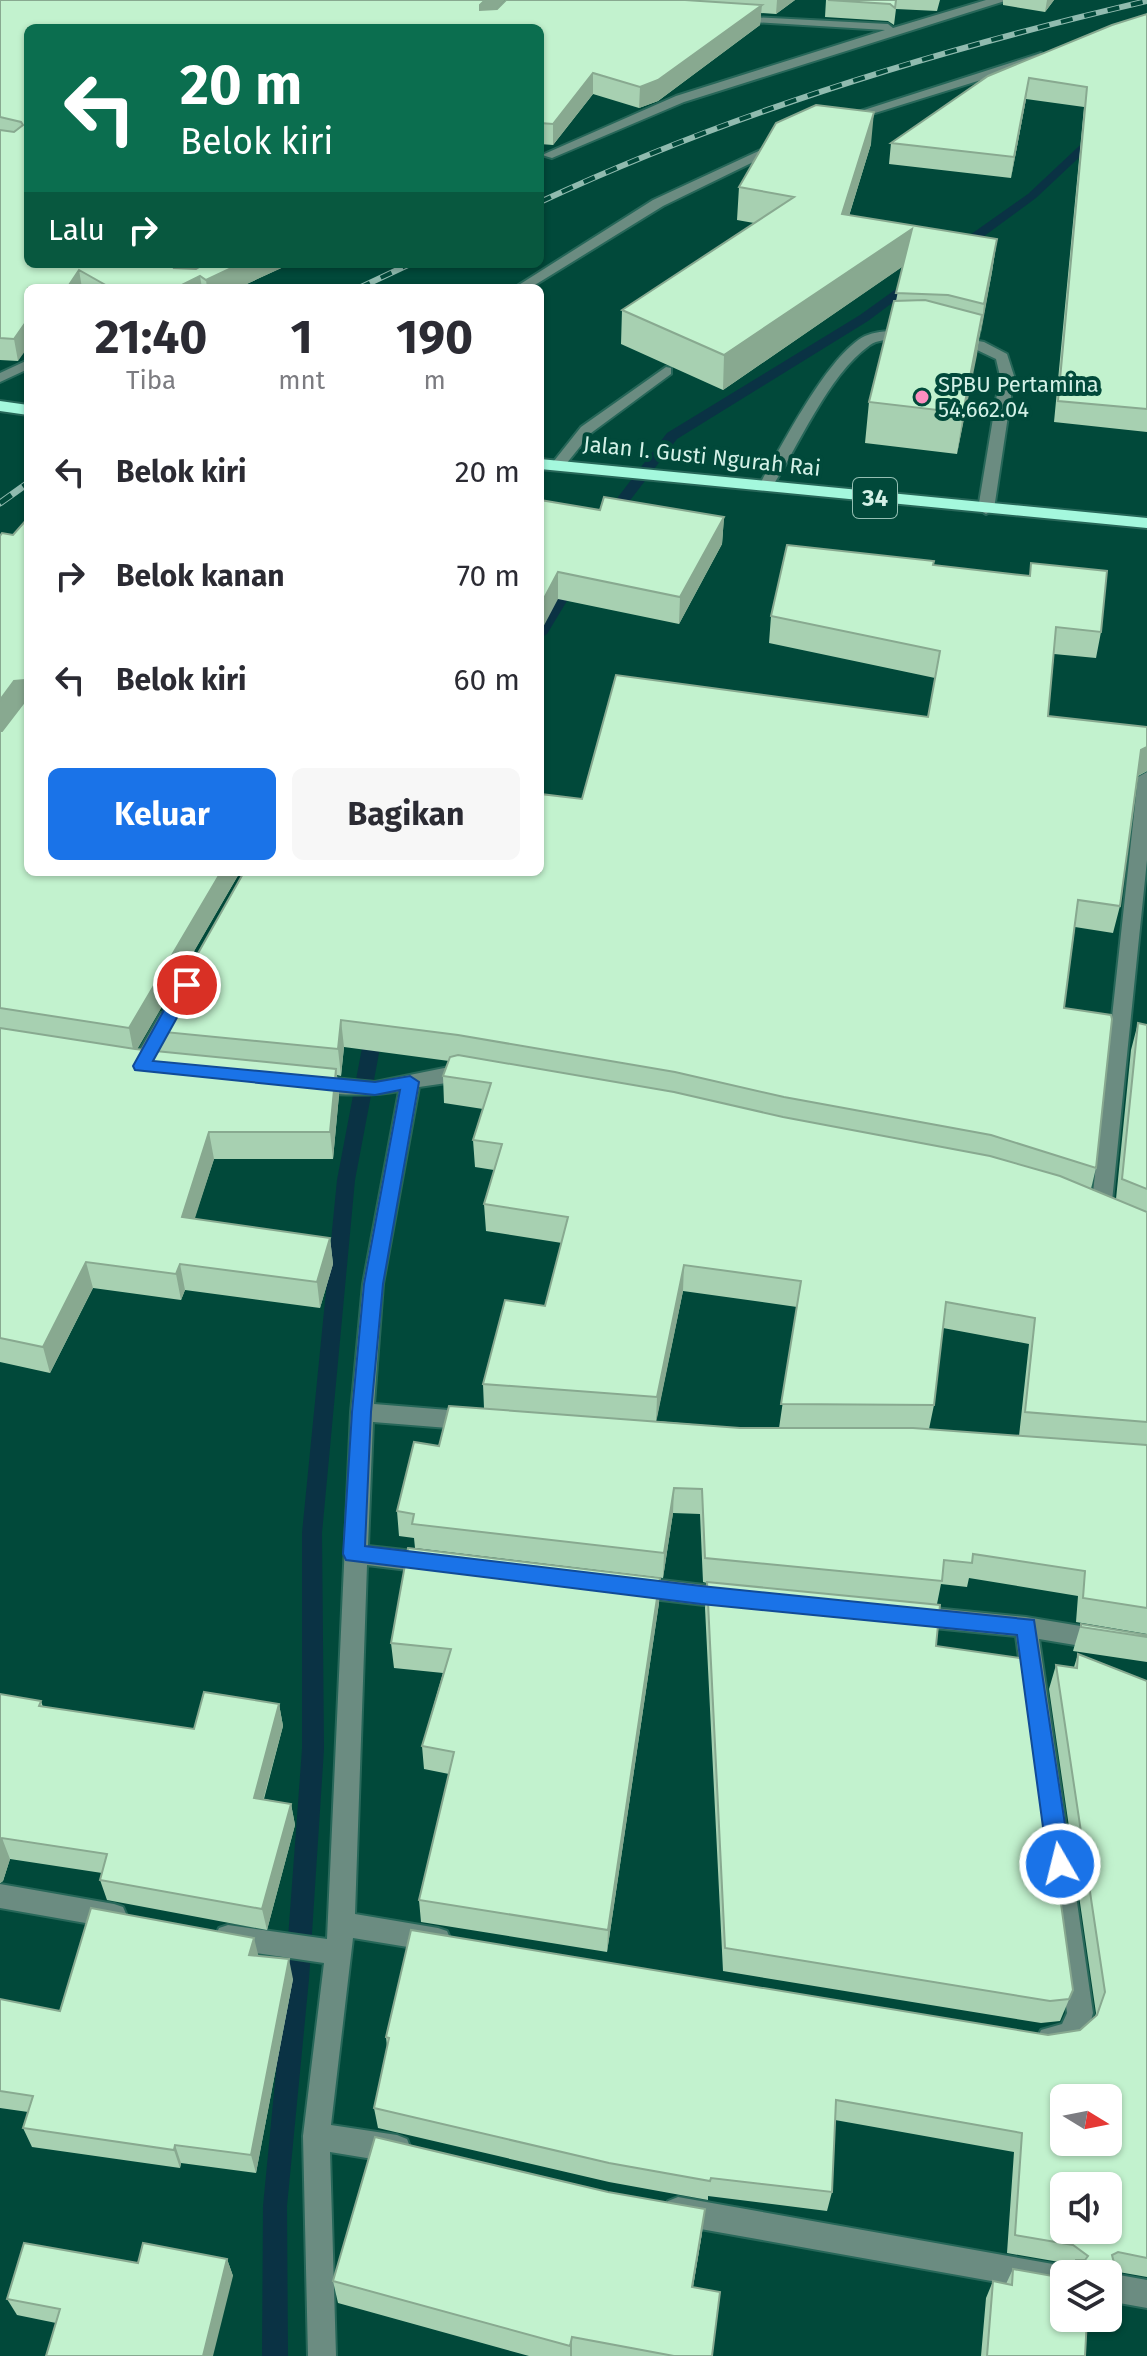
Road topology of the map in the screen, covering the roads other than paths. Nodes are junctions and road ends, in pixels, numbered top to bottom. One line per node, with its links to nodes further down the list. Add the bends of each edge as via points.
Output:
1 (1002, 0): 3 (street)
2 (729, 18): 3 (street)
3 (903, 28): 7 (street, via 680,99)
4 (1049, 54): 5 (street)
5 (833, 122)
6 (795, 138): 8 (street, via 658,203)
7 (548, 155)
8 (527, 284)
9 (24, 366): 11 (street)
10 (666, 371): 14 (street)
11 (0, 378)
12 (0, 406): 13 (highway)
13 (24, 409)
14 (548, 465): 15 (highway, Jalan I. Gusti Ngurah Rai)
15 (765, 487): 16 (highway, Jalan I. Gusti Ngurah Rai / 34); 16 (street, via 854,350 872,338 918,334 979,345 1002,357 1007,376)
16 (986, 509): 17 (highway, Jalan I. Gusti Ngurah Rai / 34)
17 (1147, 523)
18 (1147, 777): 24 (street, via 1094,1208)
19 (179, 998): 20 (street)
20 (141, 1066)
21 (490, 1077): 23 (street, via 459,1072)
22 (291, 1081): 23 (street, via 375,1089)
23 (410, 1082): 25 (street, via 373,1284)
24 (1124, 1221)
25 (362, 1412): 26 (street); 27 (street)
26 (503, 1423)
27 (354, 1554): 28 (street); 36 (street)
28 (448, 1565)
29 (606, 1584): 30 (street)
30 (747, 1600)
31 (887, 1613): 32 (street)
32 (1026, 1627): 33 (street); 40 (street, via 1080,2013 1069,2036)
33 (1147, 1647)
34 (0, 1896): 35 (street)
35 (134, 1920)
36 (342, 1924): 38 (street); 39 (street)
37 (209, 1934): 39 (street)
38 (466, 1944)
39 (339, 1953): 41 (street)
40 (1026, 2036)
41 (316, 2136): 42 (street); 47 (street)
42 (418, 2154)
43 (655, 2207): 44 (street)
44 (1050, 2278)
45 (1122, 2290): 46 (street)
46 (1147, 2294)
47 (322, 2356)

